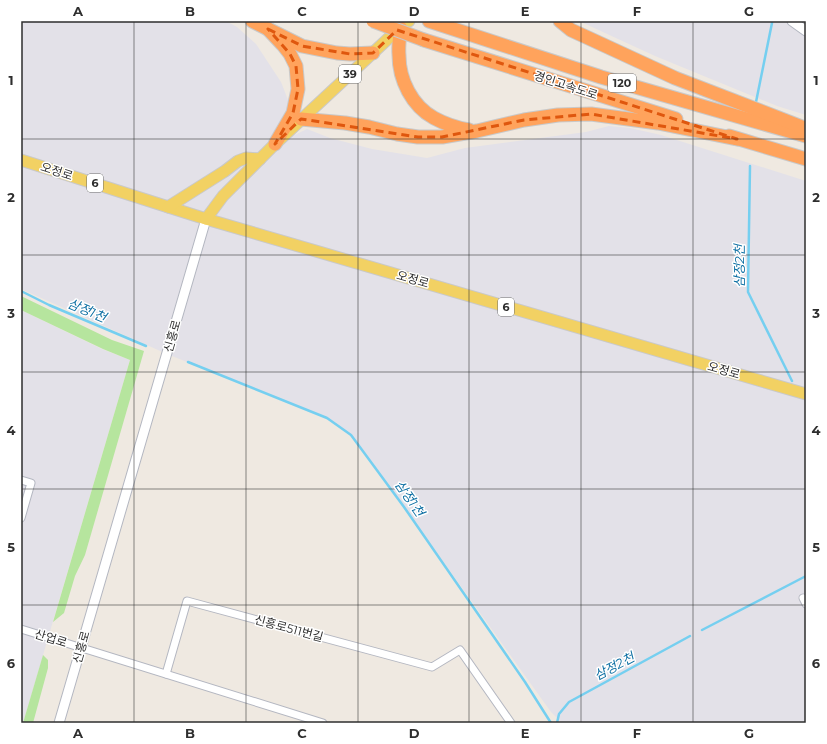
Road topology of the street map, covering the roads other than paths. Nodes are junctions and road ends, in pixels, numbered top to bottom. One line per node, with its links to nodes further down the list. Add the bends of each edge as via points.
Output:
1 (252, 21): 7 (highway)
2 (373, 21): 14 (highway, 경인고속도로 / 120, bridge, via 424,40)
3 (560, 21): 11 (highway, via 571,30 675,78)
4 (792, 21): 8 (street)
5 (405, 23): 9 (main road, 신흥로 / 39); 12 (highway, via 399,56 400,70 411,97 433,118 454,127)
6 (434, 23): 13 (highway, 경인고속도로 / 120, via 601,77)
7 (268, 29): 9 (highway, via 302,46 318,50 350,54); 15 (highway, via 290,54 296,66 298,89 293,113)
8 (806, 31)
9 (373, 53): 10 (main road, 신흥로 / 39)
10 (301, 119): 12 (highway, via 345,123 418,137 442,137); 15 (main road, 신흥로 / 39)
11 (806, 128)
12 (476, 131): 14 (highway, via 551,116 591,114 658,123)
13 (806, 136)
14 (737, 139): 17 (highway, 경인고속도로 / 120)
15 (275, 144): 16 (main road, 신흥로 / 39)
16 (260, 159): 19 (main road, via 246,158 238,161); 20 (main road, 신흥로 / 39, via 223,196)
17 (806, 159)
18 (21, 160): 19 (main road, 오정로 / 6)
19 (168, 207): 20 (main road, 오정로 / 6)
20 (206, 219): 21 (main road, 오정로 / 6); 25 (street, 신흥로)
21 (806, 394)
22 (21, 480): 23 (street, via 31,483)
23 (21, 518)
24 (21, 629): 25 (street, 산업로)
25 (81, 648): 26 (street, 산업로); 27 (street, 신흥로)
26 (166, 674): 28 (street, 산업로); 29 (street, 신흥로511번길, via 187,601 432,667 460,650)
27 (59, 723)
28 (323, 723)
29 (511, 723)

